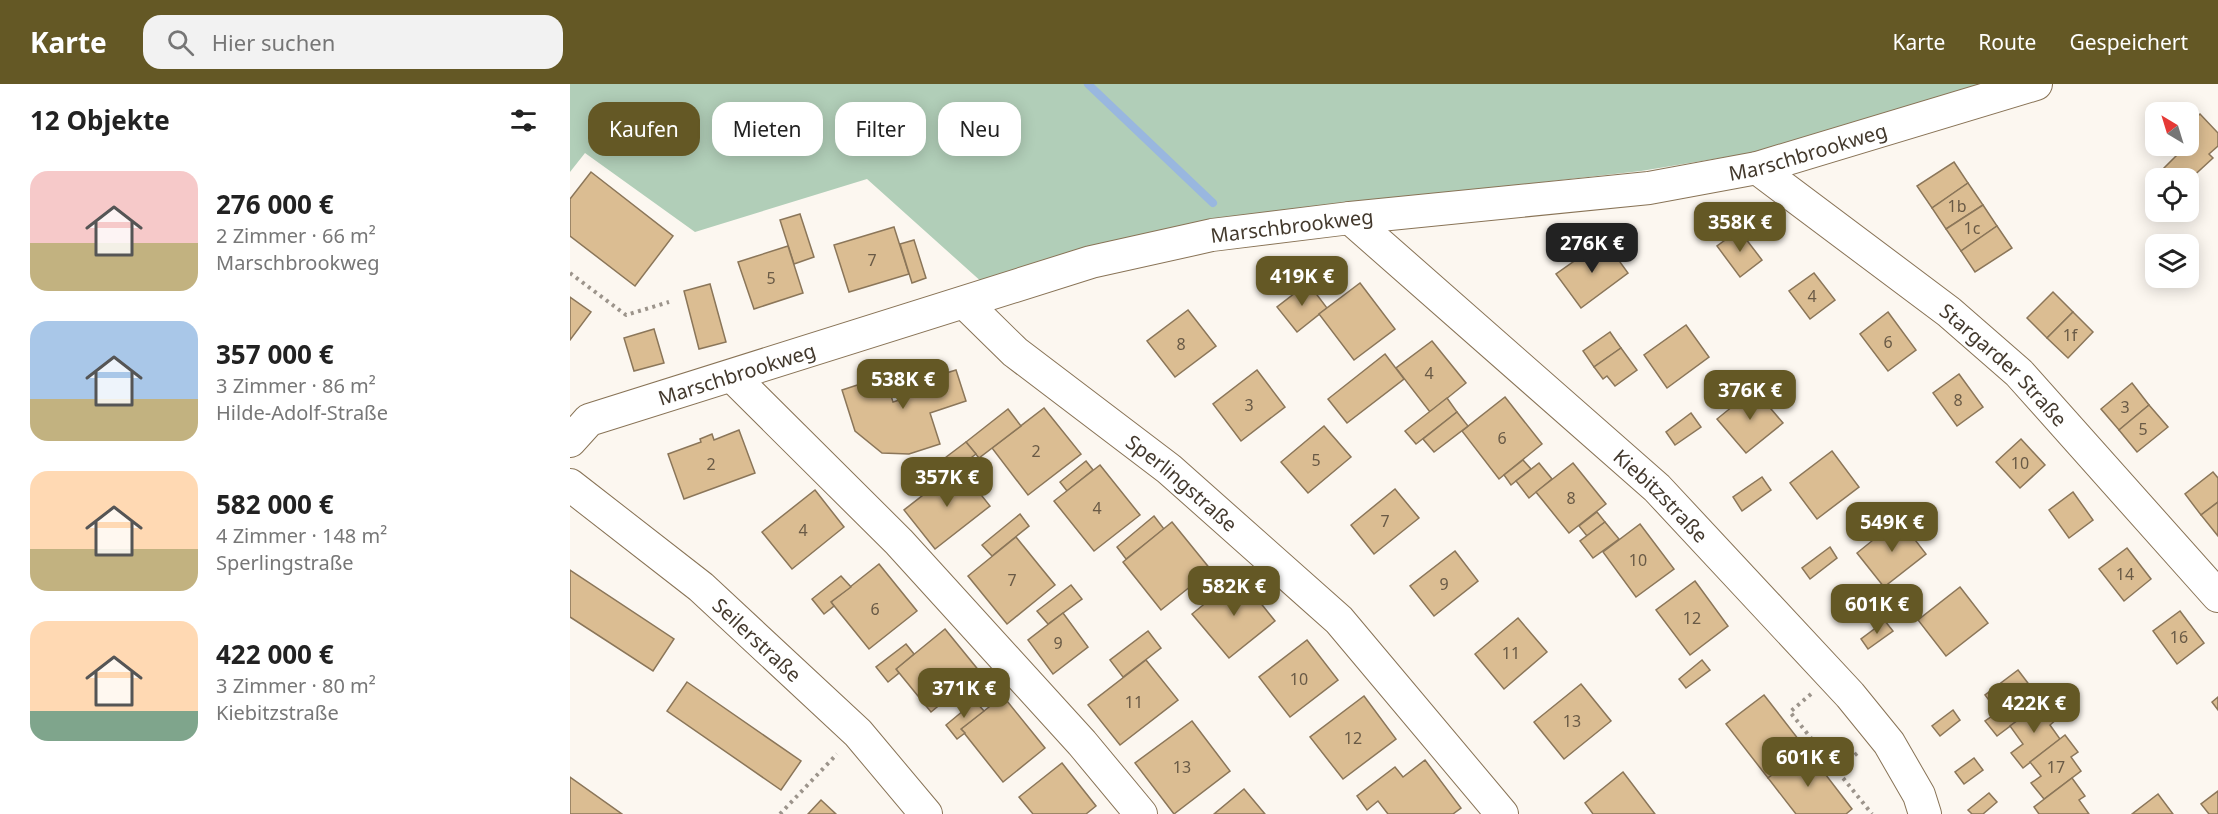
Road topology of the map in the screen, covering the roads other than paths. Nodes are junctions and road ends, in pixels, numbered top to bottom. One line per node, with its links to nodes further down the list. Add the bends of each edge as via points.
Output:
1 (2036, 84): 2 (street, Marschbrookweg)
2 (1757, 168): 3 (street, Marschbrookweg, via 1649,188); 8 (street, Stargarder Straße, via 1949,312 2019,373)
3 (1350, 218): 4 (street, Marschbrookweg, via 1212,235 1091,262); 12 (street, Kiebitzstraße, via 1657,488 1850,695 1889,743 1919,795)
4 (965, 303): 5 (street, Marschbrookweg); 11 (street, Sperlingstraße, via 1015,352 1169,469 1339,620)
5 (732, 376): 6 (street, Marschbrookweg, via 590,420); 10 (street, via 899,542 1082,743)
6 (570, 441)
7 (570, 485): 9 (street, Seilerstraße, via 701,587 858,733)
8 (2218, 596)
9 (927, 814)
10 (1141, 814)
11 (1502, 814)
12 (1925, 814)

